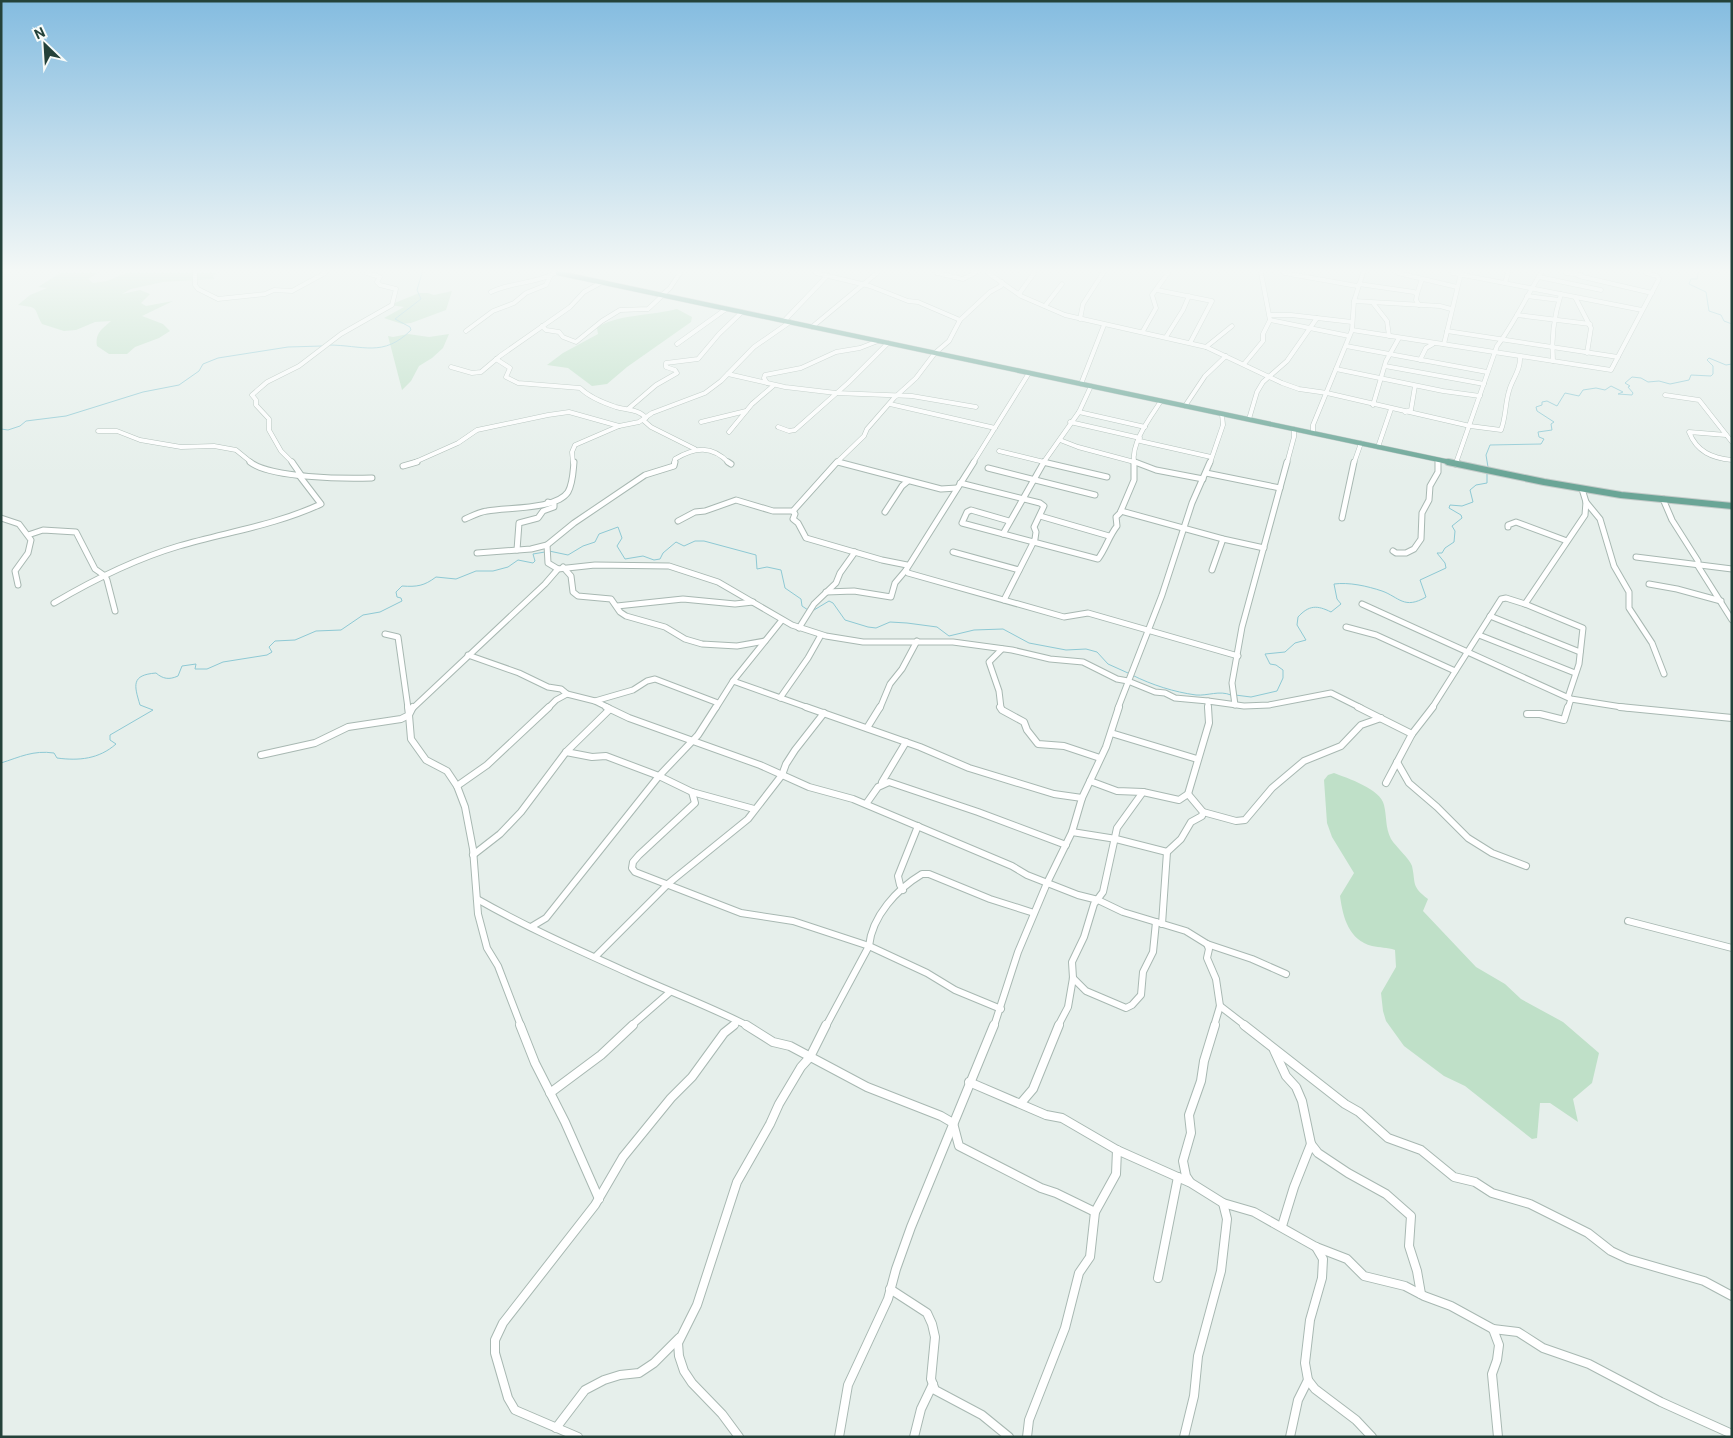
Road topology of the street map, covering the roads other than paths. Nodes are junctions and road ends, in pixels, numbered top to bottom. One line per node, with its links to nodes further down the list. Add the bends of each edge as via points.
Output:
1 (334, 340): 104 (street, via 252,395 256,406 268,417 269,430 278,447)
2 (525, 340): 38 (street)
3 (682, 340): 25 (street)
4 (714, 340): 66 (street, via 698,359 666,363 666,367 677,373 656,385)
5 (763, 340): 47 (street)
6 (874, 340): 22 (main road)
7 (949, 340): 31 (street)
8 (1098, 340): 51 (street)
9 (1178, 340): 24 (street)
10 (1191, 340): 24 (street)
11 (1215, 340): 29 (street)
12 (1263, 340): 41 (street)
13 (1302, 340): 48 (street)
14 (1348, 340): 28 (street)
15 (1398, 340): 34 (street)
16 (1411, 340): 26 (street)
17 (1445, 340): 27 (street)
18 (1502, 340): 30 (street); 32 (street)
19 (1553, 340): 30 (street)
20 (1590, 340): 33 (street)
21 (1627, 340): 37 (street)
22 (878, 341): 23 (main road); 50 (street, via 836,352 801,368 765,375)
23 (888, 343): 31 (main road); 57 (street)
24 (1190, 343): 29 (street)
25 (677, 344)
26 (1433, 344): 27 (street); 39 (street, via 1426,348)
27 (1444, 344): 32 (street)
28 (1346, 346): 34 (street); 44 (street)
29 (1206, 347): 35 (street)
30 (1552, 348): 33 (street); 40 (street)
31 (935, 353): 46 (main road); 59 (street)
32 (1495, 353): 36 (street); 45 (street)
33 (1587, 353): 37 (street)
34 (1390, 355): 39 (street); 42 (street)
35 (1226, 356): 41 (street); 64 (street, via 1205,376)
36 (1520, 357): 40 (street); 77 (street, via 1521,362 1509,388 1501,430)
37 (1618, 357): 40 (street, via 1614,367 1608,370)
38 (496, 359): 43 (street, via 479,372); 66 (street, via 510,368 506,378 580,388 600,400)
39 (1420, 360): 45 (street)
40 (1553, 361)
41 (1244, 364): 48 (street)
42 (1385, 366): 49 (street); 52 (street)
43 (451, 367)
44 (1336, 369): 49 (street); 56 (street)
45 (1488, 372): 52 (street)
46 (1029, 373): 51 (main road); 80 (street)
47 (728, 374): 50 (street); 72 (street, via 705,393)
48 (1270, 377): 56 (street, via 1299,389); 73 (street, via 1256,392)
49 (1380, 379): 55 (street); 63 (street)
50 (767, 383): 53 (street)
51 (1081, 384): 54 (main road)
52 (1484, 384): 60 (street)
53 (773, 386): 57 (street); 68 (street)
54 (1091, 386): 61 (main road); 69 (street)
55 (1415, 386): 60 (street); 70 (street, via 1410,410)
56 (1327, 393): 63 (street); 84 (street, via 1313,425)
57 (836, 394): 59 (street); 79 (street, via 795,430)
58 (1664, 395): 85 (street, via 1699,400)
59 (897, 396): 62 (street); 65 (street, via 947,400)
60 (1480, 396): 77 (street)
61 (1161, 401): 64 (main road); 78 (street)
62 (890, 404): 80 (street); 98 (street)
63 (1373, 405): 67 (street)
64 (1185, 406): 71 (main road)
65 (976, 408)
66 (628, 409): 72 (street, via 642,413)
67 (1391, 409): 70 (street); 90 (street)
68 (746, 411): 74 (street, via 714,422); 83 (street)
69 (1079, 412): 75 (street); 78 (street)
70 (1405, 412): 77 (street)
71 (1222, 414): 73 (main road); 93 (street, via 1223,425)
72 (644, 419): 76 (street); 91 (street, via 651,427)
73 (1249, 419): 81 (main road)
74 (701, 422)
75 (1070, 422): 86 (street); 87 (street)
76 (619, 426): 101 (street, via 569,412 548,415 477,430 458,444); 116 (street, via 573,447 575,462 568,490 560,498)
77 (1470, 426): 100 (street)
78 (1144, 427): 87 (street)
79 (778, 428)
80 (996, 428): 110 (street)
81 (1294, 429): 84 (main road); 111 (street)
82 (98, 431): 104 (street, via 117,431 140,440 181,447 214,446 236,450 257,467)
83 (729, 432)
84 (1313, 433): 89 (main road)
85 (1728, 435): 88 (street); 95 (street, via 1690,432 1703,453 1716,459)
86 (1060, 440): 96 (street); 97 (street)
87 (1140, 440): 93 (street); 97 (street, via 1133,454)
88 (1732, 442)
89 (1361, 443): 90 (main road); 124 (street)
90 (1378, 446): 94 (main road)
91 (695, 448): 99 (street, via 722,455); 136 (street, via 675,459 674,466 645,475)
92 (999, 451): 96 (street)
93 (1212, 458): 103 (street)
94 (1438, 460): 100 (main road); 139 (street, via 1438,472 1422,513 1421,540 1406,553)
95 (1732, 460)
96 (1044, 461): 105 (street); 107 (street)
97 (1134, 461): 108 (street, via 1156,470); 120 (street, via 1134,480)
98 (838, 462): 109 (street); 119 (street)
99 (730, 464)
100 (1456, 464): 112 (main road)
101 (403, 466)
102 (988, 468): 107 (street)
103 (1206, 473): 108 (street); 111 (street)
104 (300, 474): 106 (street); 150 (street, via 322,504 286,520 177,546)
105 (1107, 477)
106 (372, 478)
107 (1034, 479): 113 (street); 114 (street)
108 (1203, 479): 129 (street)
109 (908, 481): 110 (street, via 948,490); 121 (street)
110 (959, 485): 114 (street); 146 (street)
111 (1280, 488): 137 (street)
112 (1582, 490): 115 (main road); 117 (street)
113 (1094, 495)
114 (1023, 498): 122 (street, via 1043,505); 127 (street)
115 (1663, 499): 118 (main road); 144 (street)
116 (548, 502): 125 (street, via 488,510); 138 (street, via 554,507 538,518 519,523)
117 (1586, 502): 134 (street, via 1585,515); 180 (street, via 1600,519 1614,566 1629,592 1629,608 1652,643)
118 (1732, 506)
119 (793, 511): 126 (street, via 773,511 736,500 695,512); 140 (street, via 793,519 798,521 806,538)
120 (1121, 511): 129 (street); 132 (street, via 1116,517 1117,526)
121 (885, 512)
122 (1040, 516): 132 (street); 135 (street, via 1034,527)
123 (1, 518): 131 (street, via 14,520)
124 (1342, 518)
125 (465, 520)
126 (678, 521)
127 (1009, 521): 130 (street); 130 (street, via 971,510 962,524)
128 (1508, 527): 134 (street, via 1516,522)
129 (1185, 528): 133 (street); 167 (street)
130 (1003, 534): 135 (street)
131 (28, 535): 150 (street, via 43,530 76,532 95,569); 152 (street, via 31,540 28,553 15,571)
132 (1109, 536): 135 (street, via 1098,560)
133 (1223, 539): 137 (street); 149 (street)
134 (1567, 541): 159 (street)
135 (1033, 543): 148 (street)
136 (547, 545): 138 (street); 145 (street, via 548,563)
137 (1264, 548): 177 (street, via 1242,627)
138 (517, 550): 142 (street)
139 (1393, 551)
140 (855, 552): 146 (street); 153 (street, via 836,583)
141 (953, 552): 148 (street)
142 (477, 553)
143 (1636, 557): 144 (street)
144 (1698, 566): 147 (street); 155 (street)
145 (560, 568): 156 (street, via 670,566 718,582); 160 (street, via 571,576 578,596 611,599); 176 (street)
146 (906, 568): 153 (street, via 891,597 854,591); 154 (street, via 908,573)
147 (1732, 569)
148 (1019, 570): 154 (street)
149 (1212, 570)
150 (105, 576): 157 (street); 161 (street, via 113,594)
151 (1649, 584): 155 (street)
152 (18, 585)
153 (826, 592): 166 (street)
154 (1004, 600): 167 (street, via 1064,617 1088,613)
155 (1721, 601): 164 (street)
156 (753, 602): 160 (street, via 732,604 683,599); 163 (street)
157 (54, 603)
158 (1362, 604): 175 (street)
159 (1525, 604): 162 (street, via 1501,599); 174 (street, via 1583,628)
160 (617, 606): 171 (street, via 626,616 665,627 685,640 737,646)
161 (115, 611)
162 (1490, 616): 170 (street); 174 (street)
163 (782, 620): 166 (street); 171 (street)
164 (1732, 620)
165 (1346, 627): 178 (street, via 1376,635)
166 (799, 628): 169 (street)
167 (1148, 631): 177 (street); 181 (street)
168 (385, 634): 193 (street, via 398,637)
169 (821, 635): 172 (street, via 863,642); 184 (street)
170 (1479, 635): 175 (street); 179 (street)
171 (765, 641): 182 (street)
172 (917, 641): 173 (street); 196 (street)
173 (1002, 649): 181 (street, via 1083,662 1104,674); 203 (street, via 989,662 1002,710 1024,722 1038,744 1064,746)
174 (1580, 652): 179 (street)
175 (1466, 653): 178 (street); 185 (street)
176 (468, 655): 183 (street); 193 (street, via 413,707)
177 (1238, 656): 189 (street, via 1232,683)
178 (1455, 671): 198 (street, via 1428,715)
179 (1575, 673): 185 (street)
180 (1664, 674)
181 (1129, 680): 187 (street, via 1174,698); 197 (street)
182 (733, 681): 184 (street); 188 (street)
183 (567, 694): 186 (street); 211 (street, via 556,700 488,765)
184 (780, 698): 191 (street)
185 (1569, 698): 192 (street, via 1564,720); 195 (street, via 1635,709)
186 (595, 701): 188 (street, via 633,690 655,679); 190 (street)
187 (1208, 701): 189 (street); 204 (street, via 1210,723)
188 (718, 703): 199 (street)
189 (1235, 704): 194 (street, via 1269,706 1330,693)
190 (609, 710): 199 (street); 201 (street)
191 (824, 713): 196 (street); 206 (street, via 795,750)
192 (1527, 714)
193 (409, 715): 202 (street, via 348,728 315,743); 211 (street, via 411,739 426,760 447,771)
194 (1381, 718): 198 (street); 218 (street, via 1361,725 1341,746 1304,761 1272,788 1245,820 1236,821)
195 (1732, 718)
196 (867, 728): 200 (street)
197 (1110, 733): 203 (street); 204 (street)
198 (1412, 734): 205 (street)
199 (692, 741): 206 (street); 207 (street)
200 (906, 742): 209 (street); 215 (street, via 987,774 1054,794)
201 (566, 752): 207 (street, via 606,756); 224 (street, via 521,812 500,834)
202 (261, 755)
203 (1100, 758): 208 (street)
204 (1197, 759): 214 (street)
205 (1397, 762): 210 (street); 225 (street, via 1406,781 1472,842)
206 (782, 775): 216 (street, via 809,787); 217 (street)
207 (659, 776): 212 (street); 234 (street, via 546,918)
208 (1090, 780): 213 (street, via 1116,791); 215 (street)
209 (882, 782): 216 (street); 222 (street, via 979,811)
210 (1386, 783)
211 (457, 786): 224 (street, via 465,807)
212 (692, 792): 217 (street); 227 (street, via 694,803 633,862 635,872)
213 (1143, 792): 214 (street, via 1179,800); 221 (street, via 1122,818)
214 (1188, 794): 218 (street)
215 (1082, 798): 220 (street)
216 (866, 804): 219 (street)
217 (754, 809): 227 (street, via 748,819)
218 (1203, 812): 223 (street)
219 (918, 826): 226 (street); 228 (street, via 897,873)
220 (1072, 832): 221 (street); 222 (street)
221 (1116, 838): 223 (street); 230 (street, via 1103,892)
222 (1066, 845): 226 (street)
223 (1167, 852): 233 (street)
224 (473, 854): 229 (street)
225 (1526, 866)
226 (1047, 883): 230 (street); 231 (street)
227 (667, 885): 236 (street, via 740,913 793,920); 238 (street)
228 (903, 890): 231 (street, via 917,877 929,874); 236 (street, via 883,908 870,936)
229 (477, 899): 234 (street); 248 (street, via 481,932 487,948 498,966 509,1000)
230 (1098, 900): 233 (street, via 1122,912); 240 (street, via 1072,962)
231 (1034, 913): 243 (street)
232 (1628, 921): 237 (street)
233 (1159, 923): 235 (street, via 1192,934); 240 (street, via 1153,952 1143,972 1141,994 1132,1005 1126,1008 1116,1005 1086,991)
234 (531, 927): 238 (street)
235 (1207, 944): 239 (street); 242 (street, via 1207,958 1216,979)
236 (869, 946): 243 (street, via 955,990); 246 (street)
237 (1732, 948)
238 (596, 956): 241 (street)
239 (1286, 974)
240 (1073, 978): 249 (street, via 1068,1007 1054,1034 1046,1060 1033,1089)
241 (670, 992): 244 (street, via 706,1005); 248 (street, via 601,1055)
242 (1220, 1006): 245 (street); 254 (street, via 1189,1114 1191,1133 1183,1161)
243 (1001, 1009): 247 (street)
244 (737, 1022): 246 (street, via 773,1042); 255 (street, via 724,1033 692,1077 624,1157)
245 (1273, 1048): 251 (street, via 1302,1101); 263 (street, via 1359,1112 1388,1138 1421,1150 1454,1177 1530,1204 1588,1233 1611,1251 1628,1259 1704,1281)
246 (810, 1056): 250 (street, via 867,1087); 265 (street, via 779,1104 737,1182 697,1305)
247 (970, 1082): 249 (street); 250 (street)
248 (550, 1093): 255 (street)
249 (1021, 1103): 252 (street, via 1046,1115 1062,1118)
250 (953, 1123): 257 (street, via 959,1146); 261 (street)
251 (1311, 1144): 258 (street); 262 (street, via 1318,1153 1348,1173 1386,1194 1411,1216 1408,1246)
252 (1117, 1150): 253 (street); 257 (street, via 1116,1174)
253 (1178, 1177): 254 (street); 260 (street)
254 (1191, 1183): 256 (street)
255 (599, 1199): 268 (street, via 503,1323 495,1340 495,1353 508,1398 516,1410)
256 (1223, 1202): 258 (street); 276 (street, via 1227,1218 1221,1271 1198,1356 1194,1396)
257 (1095, 1212): 275 (street, via 1090,1257 1079,1272 1065,1328 1029,1420)
258 (1282, 1226): 259 (street)
259 (1316, 1247): 262 (street, via 1346,1259 1364,1276 1405,1286); 266 (street, via 1323,1259 1322,1278 1310,1320 1305,1363)
260 (1158, 1278)
261 (890, 1289): 267 (street, via 927,1313 932,1324 935,1337); 272 (street, via 848,1385)
262 (1421, 1294): 264 (street, via 1452,1306)
263 (1732, 1296)
264 (1493, 1329): 269 (street, via 1518,1332 1544,1348 1589,1364); 279 (street, via 1499,1345 1492,1374)
265 (680, 1337): 268 (street, via 654,1363 639,1372 604,1380 585,1390); 271 (street, via 679,1356 684,1371)
266 (1308, 1380): 277 (street, via 1301,1389); 278 (street)
267 (933, 1384): 273 (street, via 924,1399); 274 (street, via 935,1390 982,1415)
268 (556, 1428): 270 (street)
269 (1732, 1434)
270 (578, 1437)
271 (739, 1437)
272 (838, 1437)
273 (914, 1437)
274 (1009, 1437)
275 (1027, 1437)
276 (1184, 1437)
277 (1290, 1437)
278 (1372, 1437)
279 (1498, 1437)

